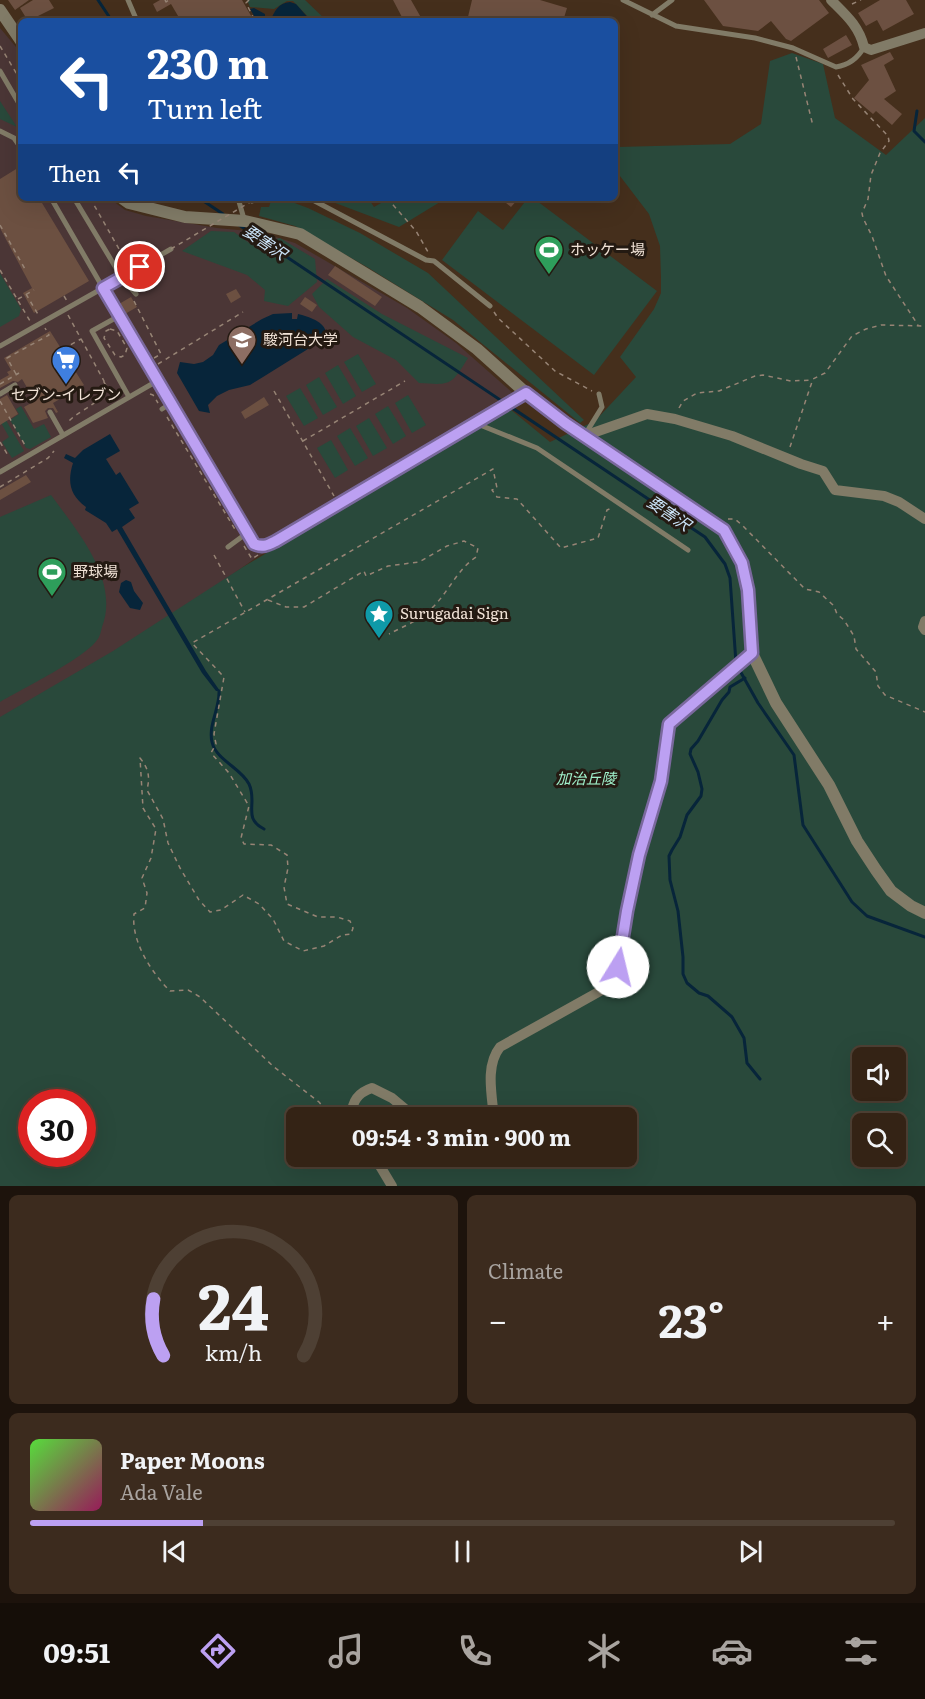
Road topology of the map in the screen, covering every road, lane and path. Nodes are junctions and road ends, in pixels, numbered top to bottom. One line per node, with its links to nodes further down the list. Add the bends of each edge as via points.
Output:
1 (128, 0): 10 (lane)
2 (165, 0): 3 (path)
3 (169, 0)
4 (249, 0): 11 (path, via 246,3)
5 (622, 0): 9 (lane)
6 (672, 0): 9 (lane)
7 (831, 0): 15 (street, via 850,18)
8 (0, 10): 13 (street)
9 (652, 15): 16 (lane, via 676,26 755,38)
10 (136, 18)
11 (254, 18)
12 (925, 33): 15 (street, via 871,50)
13 (18, 37)
14 (0, 46): 19 (path)
15 (864, 47): 17 (lane, via 851,62)
16 (798, 51): 17 (lane); 21 (path, via 795,59)
17 (836, 67): 52 (path, via 847,92 888,136 871,175 862,218 873,236 886,276)
18 (0, 71): 20 (lane)
19 (18, 76)
20 (18, 102)
21 (813, 126)
22 (0, 131): 23 (lane)
23 (18, 144)
24 (53, 201): 44 (lane)
25 (76, 201): 39 (lane)
26 (92, 201): 37 (path)
27 (126, 201): 32 (street, via 185,217)
28 (239, 201): 32 (lane)
29 (251, 201): 36 (path, bridge)
30 (315, 201): 38 (lane)
31 (391, 201): 38 (path)
32 (244, 221): 68 (street, via 300,234 420,307 477,349)
33 (0, 225): 34 (path)
34 (5, 234): 35 (path); 41 (path)
35 (0, 238)
36 (171, 249): 43 (lane)
37 (124, 256): 39 (path); 40 (path)
38 (434, 261): 48 (lane)
39 (112, 263): 43 (lane)
40 (130, 267)
41 (25, 269)
42 (0, 270): 47 (path)
43 (122, 278): 44 (lane); 46 (lane)
44 (103, 288): 49 (lane); 51 (lane)
45 (34, 290): 47 (path)
46 (134, 296): 59 (path, via 161,354)
47 (17, 299): 54 (path)
48 (490, 306): 71 (path, via 555,371)
49 (64, 309): 54 (lane); 55 (path)
50 (243, 312): 60 (path)
51 (119, 316): 63 (lane); 72 (lane, via 92,331)
52 (918, 326): 53 (path); 62 (path, via 881,325 852,336 825,372)
53 (925, 326)
54 (33, 327): 56 (lane)
55 (81, 338): 57 (path); 79 (path, via 104,381 104,390 100,399 74,416)
56 (0, 346)
57 (63, 349)
58 (125, 355): 58 (path, via 127,348 117,331 110,329 104,338 115,356)
59 (152, 359)
60 (154, 366)
61 (19, 373): 65 (path)
62 (813, 379): 77 (path, via 791,381 755,376 718,391 690,396); 84 (path)
63 (157, 381): 72 (lane); 74 (lane)
64 (405, 381): 82 (path)
65 (0, 384)
66 (15, 385): 69 (lane)
67 (274, 391): 82 (path)
68 (526, 393): 78 (lane); 80 (street)
69 (0, 394)
70 (150, 394): 75 (path)
71 (599, 394): 80 (lane, via 602,407)
72 (129, 397): 79 (lane)
73 (0, 401): 83 (path)
74 (170, 404): 75 (lane); 93 (lane)
75 (162, 409): 94 (path)
76 (50, 412): 79 (lane)
77 (672, 419): 80 (street, via 647,414); 84 (street, via 732,436)
78 (475, 423): 90 (lane, via 537,448); 93 (lane, via 265,547 254,544)
79 (62, 433): 88 (lane)
80 (585, 436): 92 (street)
81 (0, 442): 85 (path)
82 (303, 442): 89 (path)
83 (27, 451)
84 (786, 458): 91 (street, via 823,471 835,490 884,496)
85 (11, 460)
86 (26, 466): 87 (path)
87 (29, 470)
88 (0, 472)
89 (336, 499)
90 (621, 504): 96 (lane); 99 (path, via 608,510 598,538 561,548 517,499 496,497 492,490 497,488 494,469)
91 (925, 519)
92 (724, 530): 104 (street, via 742,563 748,590); 105 (path, via 728,519 735,519 806,588 819,592 844,620 854,636 856,649 876,672 878,686 885,695)
93 (247, 533): 94 (lane)
94 (240, 538): 95 (lane); 98 (path)
95 (228, 547)
96 (688, 550)
97 (214, 555): 100 (path)
98 (252, 559)
99 (267, 599): 100 (path); 103 (path, via 286,608 304,607 364,571 366,576 388,566 419,562 464,541 478,548 476,557 466,564 432,609)
100 (245, 612): 107 (path, via 192,643 224,677 214,734 216,744 211,753 249,806 241,838 244,844 272,845 287,855 287,904 318,917 350,921 351,934 303,951 284,941 273,919 243,895 221,910 210,912 199,900 168,843 164,819 147,790 150,778 140,758 143,808 156,829 152,858 142,878 147,893 145,909 135,914 133,925 146,961 158,980 170,991 188,990 200,997)
101 (925, 621): 102 (street)
102 (925, 630)
103 (389, 634)
104 (747, 657): 106 (street, via 829,785 876,870 891,891); 110 (street, via 669,724 661,781 639,855 616,977 611,985 500,1047 494,1054 491,1074)
105 (925, 712)
106 (925, 912)
107 (323, 1107)
108 (351, 1107): 109 (street, via 355,1099 372,1088)
109 (403, 1107)
110 (493, 1107)
111 (381, 1167): 112 (street)
112 (392, 1186)

